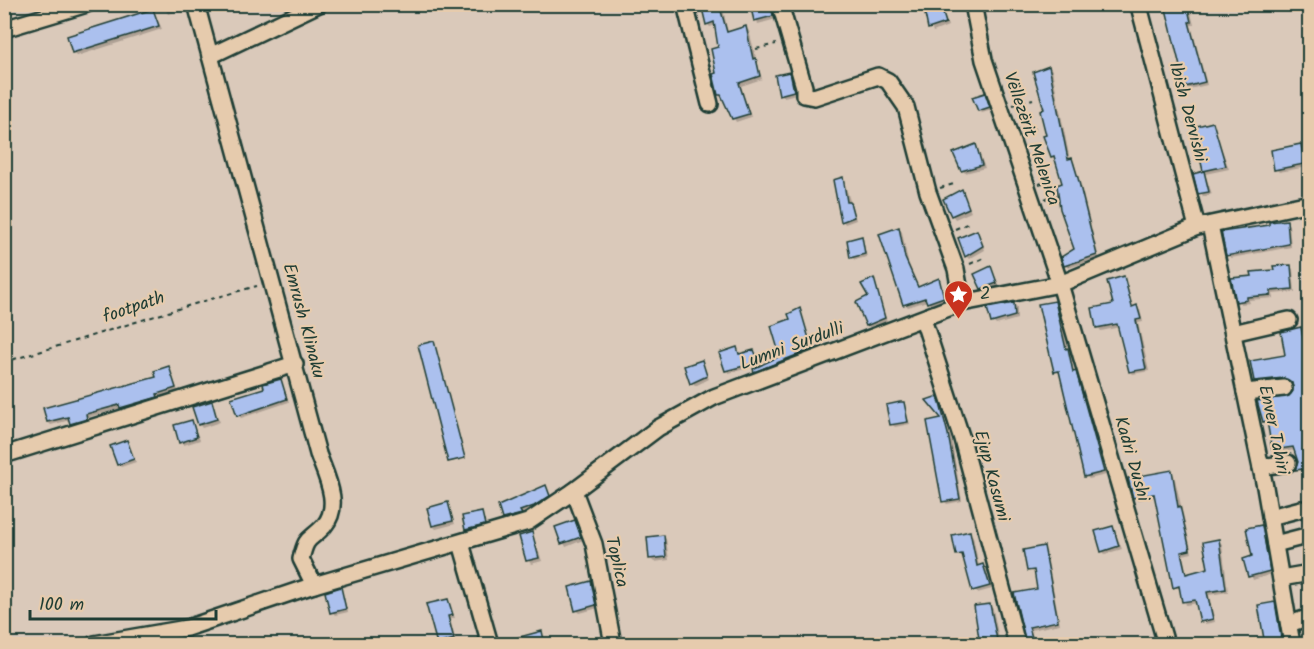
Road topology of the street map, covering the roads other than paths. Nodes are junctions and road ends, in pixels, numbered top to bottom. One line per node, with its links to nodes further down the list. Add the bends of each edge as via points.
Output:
1 (87, 4): 8 (street)
2 (196, 4): 9 (street, Emrush Klinaku)
3 (319, 4): 9 (street)
4 (685, 4): 10 (street)
5 (780, 4): 14 (street, via 806,96 814,97 874,76 888,81 906,107 928,192 956,269)
6 (974, 4): 13 (street, Vëllezërit Melenica, via 984,60)
7 (1139, 6): 12 (street, Ibish Dervishi)
8 (4, 29)
9 (210, 56): 18 (street, Emrush Klinaku)
10 (710, 104)
11 (1310, 203): 12 (street, Lumni Surdulli)
12 (1203, 226): 13 (street, Lumni Surdulli); 17 (street, Enver Tahiri)
13 (1060, 284): 14 (street, Lumni Surdulli); 39 (street, Kadri Dushi)
14 (962, 303): 15 (street, Lumni Surdulli)
15 (923, 319): 24 (street, Lumni Surdulli, via 714,397 658,428); 38 (street, Ejup Kasumi, via 962,439)
16 (1288, 320): 17 (street)
17 (1233, 333): 20 (street, Enver Tahiri)
18 (296, 363): 21 (street); 32 (street, Emrush Klinaku, via 334,501 325,525 306,540 301,559)
19 (1284, 388): 20 (street)
20 (1245, 393): 23 (street, Enver Tahiri)
21 (4, 455)
22 (1288, 463): 23 (street)
23 (1261, 468): 26 (street, Enver Tahiri)
24 (574, 491): 28 (street, Lumni Surdulli, via 528,522); 37 (street, Toplica, via 594,544)
25 (1301, 509): 26 (street)
26 (1270, 517): 29 (street, Enver Tahiri)
27 (1310, 535): 29 (street)
28 (461, 543): 32 (street, Lumni Surdulli); 36 (street)
29 (1275, 544): 31 (street, Enver Tahiri)
30 (1310, 573): 31 (street)
31 (1281, 578): 34 (street, Enver Tahiri)
32 (314, 585): 35 (street, Lumni Surdulli, via 187,628)
33 (1310, 617): 34 (street)
34 (1289, 624): 40 (street, Enver Tahiri)
35 (94, 645)
36 (490, 645)
37 (613, 645)
38 (1017, 645)
39 (1166, 645)
40 (1292, 645)

